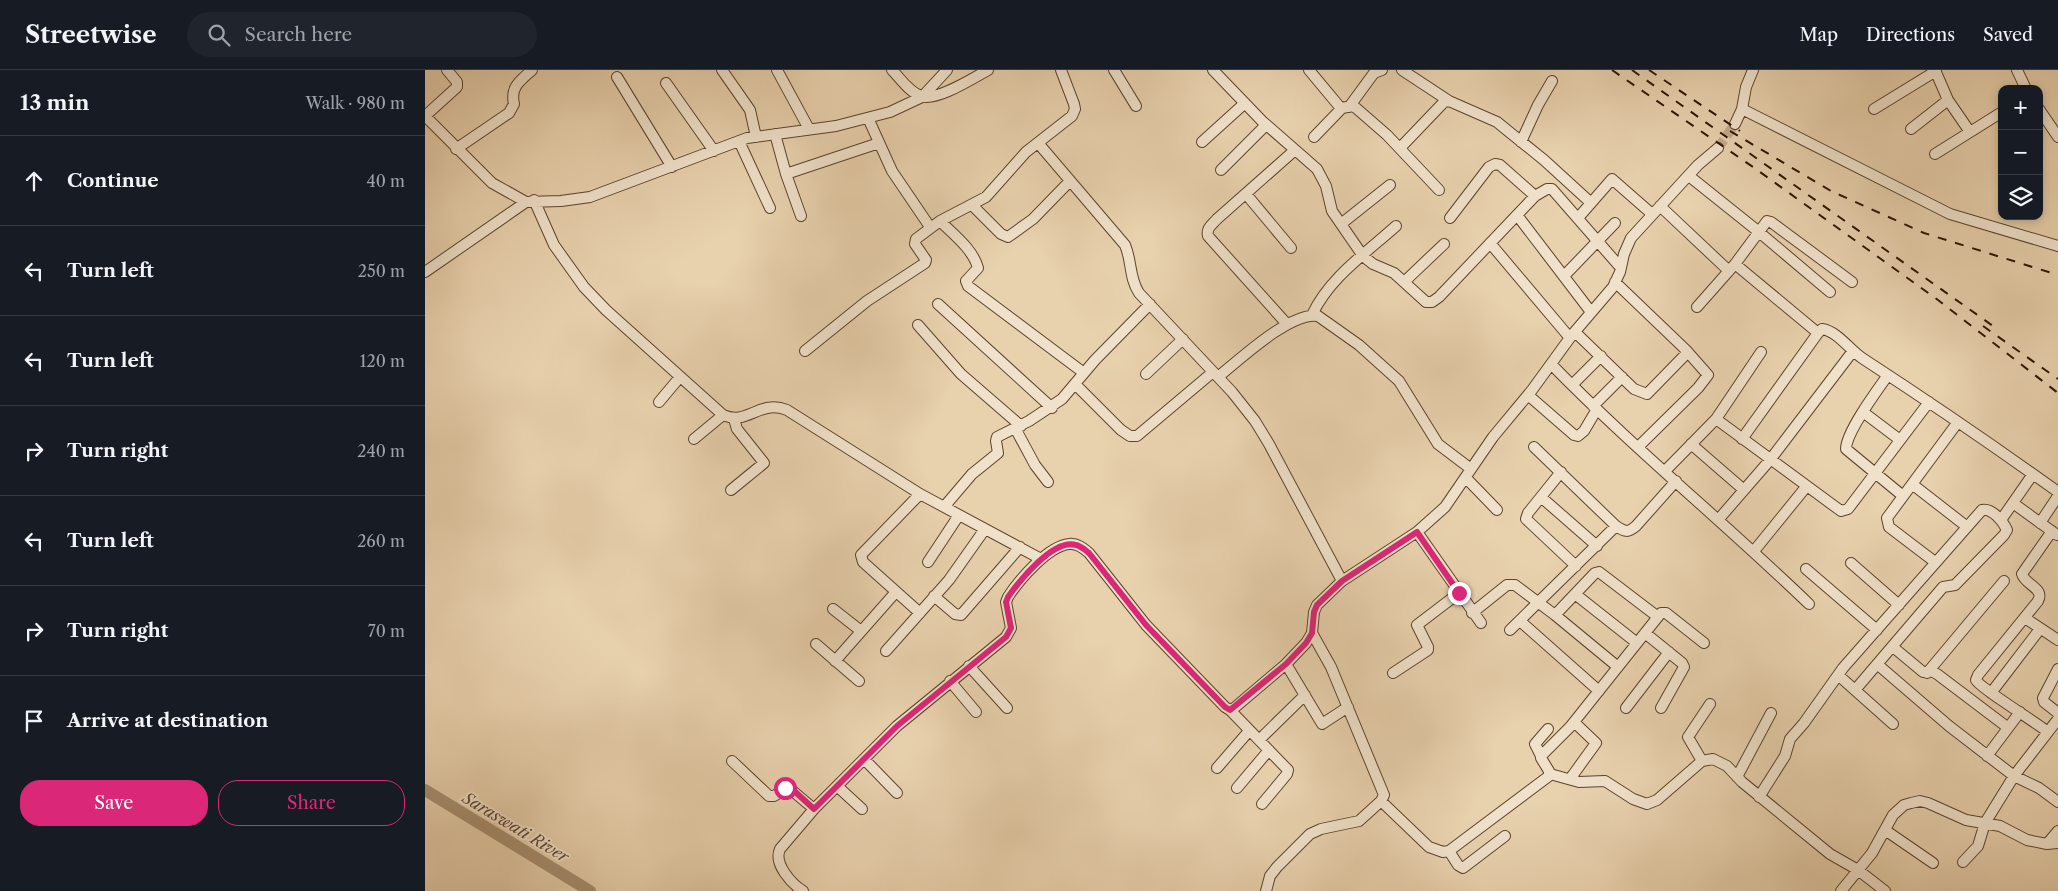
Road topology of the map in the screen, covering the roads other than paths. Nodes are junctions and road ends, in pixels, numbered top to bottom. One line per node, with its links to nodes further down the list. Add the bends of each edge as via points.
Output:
1 (447, 70): 31 (street, via 457,82 457,87)
2 (532, 70): 49 (street, via 515,87 514,104 509,113)
3 (722, 70): 40 (street, via 750,110)
4 (777, 70): 35 (street)
5 (892, 70): 21 (street)
6 (947, 70): 21 (street)
7 (988, 70): 21 (street, via 942,94)
8 (1061, 70): 46 (street, via 1074,104 1074,113)
9 (1114, 70): 25 (street)
10 (1213, 70): 24 (street)
11 (1309, 70): 26 (street)
12 (1382, 70): 26 (street, via 1374,73)
13 (1402, 70): 23 (street)
14 (2017, 70): 20 (street)
15 (1936, 71): 22 (street); 28 (street)
16 (1749, 72): 27 (street)
17 (617, 77): 53 (street)
18 (1552, 80): 44 (street)
19 (666, 83): 51 (street)
20 (2024, 85)
21 (922, 97): 32 (street, via 890,112)
22 (1948, 100): 36 (street); 37 (street)
23 (1449, 101): 44 (street, via 1497,122); 47 (street)
24 (1245, 103): 34 (street); 43 (street)
25 (1136, 106)
26 (1346, 108): 41 (street); 47 (street, via 1356,108)
27 (1742, 109): 33 (street); 81 (street, via 1950,214)
28 (1875, 109)
29 (1998, 114): 37 (street)
30 (2043, 115): 39 (street)
31 (425, 116): 49 (street)
32 (867, 118): 35 (street); 45 (street)
33 (1735, 124)
34 (1266, 125): 50 (street); 54 (street)
35 (809, 129): 38 (street)
36 (1911, 129)
37 (1970, 132): 52 (street)
38 (775, 134): 40 (street); 55 (street)
39 (2058, 136)
40 (756, 137): 42 (street)
41 (1313, 137)
42 (739, 141): 51 (street); 66 (street)
43 (1202, 142)
44 (1521, 142): 63 (street)
45 (879, 143): 55 (street); 76 (street, via 892,171)
46 (1038, 143): 57 (street); 64 (street, via 995,187)
47 (1400, 148): 59 (street)
48 (1718, 148): 56 (street)
49 (456, 149): 62 (street, via 492,183)
50 (1295, 150): 60 (street); 74 (street, via 1322,177 1332,211)
51 (714, 151): 53 (street)
52 (1935, 154)
53 (672, 167): 62 (street, via 590,197)
54 (1221, 170)
55 (786, 174): 69 (street)
56 (1689, 176): 65 (street); 77 (street)
57 (1070, 181): 64 (street, via 1033,219 1009,237 1001,234); 93 (street, via 1125,245 1133,284)
58 (1390, 186): 74 (street)
59 (1439, 190)
60 (1246, 194): 82 (street); 97 (street, via 1208,228 1208,236)
61 (1535, 196): 68 (street); 70 (street, via 1495,164); 71 (street, via 1552,189)
62 (530, 201): 86 (street); 112 (street, via 554,244 584,287)
63 (1590, 202): 67 (street, via 1612,179); 71 (street)
64 (971, 205): 72 (street)
65 (1660, 206): 67 (street); 84 (street)
66 (770, 208)
67 (1652, 214): 85 (street, via 1631,238)
68 (1517, 215): 79 (street); 87 (street)
69 (801, 216)
70 (1450, 218)
71 (1577, 218): 78 (street)
72 (940, 221): 76 (street); 108 (street, via 977,263 979,268 966,281 968,286)
73 (1615, 223): 78 (street)
74 (1341, 224): 83 (street)
75 (1396, 226): 83 (street)
76 (930, 227): 102 (street, via 915,242 925,262 841,320)
77 (1759, 232): 84 (street); 90 (street, via 1767,222 1771,222); 91 (street)
78 (1598, 242): 85 (street); 87 (street)
79 (1490, 243): 88 (street, via 1432,302 1421,299); 100 (street)
80 (1444, 244): 88 (street)
81 (2058, 246)
82 (1291, 248)
83 (1363, 256): 88 (street); 96 (street, via 1334,281 1318,301)
84 (1732, 267): 94 (street); 99 (street)
85 (1621, 268): 89 (street)
86 (425, 272)
87 (1563, 276): 95 (street)
88 (1404, 282)
89 (1615, 282): 95 (street); 104 (street)
90 (1852, 282)
91 (1830, 292)
92 (938, 304): 119 (street)
93 (1150, 304): 101 (street); 108 (street)
94 (1697, 307)
95 (1591, 312): 100 (street)
96 (1312, 315): 97 (street); 137 (street, via 1359,345 1399,381 1438,444)
97 (1286, 323): 110 (street)
98 (919, 325): 126 (street, via 961,374)
99 (1818, 333): 103 (street, via 1822,329 1834,334); 128 (street)
100 (1572, 335): 106 (street); 107 (street)
101 (1183, 339): 109 (street); 110 (street)
102 (805, 351)
103 (1853, 351): 111 (street); 133 (street)
104 (1688, 352): 113 (street, via 1647,394 1634,389); 132 (street, via 1707,372 1707,378)
105 (1761, 352): 124 (street)
106 (1601, 356): 113 (street); 115 (street)
107 (1551, 364): 115 (street); 116 (street)
108 (1084, 373): 114 (street)
109 (1146, 374)
110 (1216, 375): 114 (street, via 1137,436 1121,430); 170 (street, via 1255,421)
111 (1888, 375): 118 (street); 121 (street)
112 (680, 377): 117 (street); 122 (street)
113 (1623, 377): 120 (street)
114 (1075, 384): 119 (street)
115 (1572, 385): 120 (street)
116 (1528, 396): 120 (street, via 1578,436 1584,431); 137 (street, via 1493,437)
117 (659, 402)
118 (1929, 402): 125 (street); 129 (street)
119 (1052, 408): 126 (street)
120 (1595, 408): 132 (street)
121 (1863, 412): 129 (street); 136 (street, via 1846,449)
122 (723, 415): 123 (street); 127 (street)
123 (734, 418): 143 (street, via 737,429 764,463); 145 (street, via 771,406 787,410)
124 (1716, 420): 128 (street); 130 (street)
125 (1958, 422): 138 (street); 141 (street)
126 (1018, 427): 140 (street, via 1035,465); 150 (street, via 997,437 998,453 972,474)
127 (694, 439)
128 (1742, 439): 133 (street)
129 (1900, 440): 136 (street)
130 (1691, 444): 134 (street); 144 (street)
131 (1535, 447): 135 (street)
132 (1639, 447): 134 (street)
133 (1770, 460): 142 (street); 144 (street)
134 (1665, 471): 139 (street)
135 (1561, 472): 148 (street); 156 (street)
136 (1875, 473): 142 (street, via 1844,512); 147 (street)
137 (1468, 474): 151 (street); 159 (street, via 1445,506)
138 (2033, 474): 146 (street); 149 (street)
139 (1676, 481): 153 (street); 156 (street, via 1629,532)
140 (1048, 482)
141 (1912, 484): 147 (street); 157 (street)
142 (1806, 487): 163 (street)
143 (731, 490)
144 (1744, 490): 153 (street)
145 (920, 494): 150 (street); 172 (street, via 861,555 863,562)
146 (2058, 494): 155 (street)
147 (1903, 496): 166 (street, via 1887,518 1887,524)
148 (1541, 497): 161 (street); 168 (street, via 1526,519)
149 (2013, 503): 154 (street); 155 (street)
150 (944, 507): 152 (street)
151 (1497, 510)
152 (959, 515): 158 (street); 165 (street)
153 (1718, 520): 163 (street)
154 (2001, 520): 157 (street, via 1985,509); 197 (street, via 2007,530 2004,535 1955,585 1943,587)
155 (2040, 522): 160 (street)
156 (1616, 526): 161 (street)
157 (1966, 526): 166 (street)
158 (985, 529): 162 (street); 175 (street, via 961,566)
159 (1417, 532): 170 (street); 173 (street)
160 (2055, 533): 184 (street, via 2022,574 2040,596)
161 (1597, 546): 168 (street)
162 (1020, 547): 164 (street); 175 (street, via 961,615 955,614)
163 (1754, 551): 177 (street)
164 (1041, 560): 203 (street, via 1008,597 1009,633); 220 (street, via 1063,545 1084,548 1146,625)
165 (928, 562)
166 (1935, 562): 178 (street)
167 (1851, 564): 178 (street)
168 (1576, 566): 176 (street)
169 (1806, 569): 189 (street)
170 (1342, 581): 191 (street, via 1315,608)
171 (2004, 581): 207 (street)
172 (895, 593): 180 (street); 190 (street)
173 (1459, 593): 181 (street); 206 (street, via 1417,625 1428,650)
174 (1575, 594): 182 (street); 183 (street, via 1599,572); 194 (street)
175 (934, 596): 180 (street)
176 (1539, 603): 181 (street, via 1511,584); 182 (street); 185 (street)
177 (1809, 604)
178 (1899, 605): 189 (street)
179 (833, 609): 190 (street)
180 (920, 613): 198 (street)
181 (1473, 613): 186 (street)
182 (1555, 615): 204 (street)
183 (1658, 617): 192 (street); 196 (street, via 1666,613)
184 (2025, 618): 187 (street); 213 (street, via 1978,675 1978,684)
185 (1520, 621): 188 (street); 212 (street)
186 (1481, 623)
187 (2040, 628): 193 (street); 213 (street)
188 (1510, 630)
189 (1877, 630): 208 (street)
190 (861, 631): 200 (street)
191 (1312, 633): 201 (street); 216 (street)
192 (1645, 633): 194 (street); 199 (street)
193 (2058, 640)
194 (1637, 643): 204 (street)
195 (816, 644): 200 (street)
196 (1705, 644)
197 (1893, 647): 202 (street); 207 (street)
198 (886, 651)
199 (1669, 652): 218 (street); 219 (street, via 1684,667)
200 (835, 660): 209 (street)
201 (1286, 664): 214 (street); 220 (street)
202 (1877, 664): 211 (street); 235 (street)
203 (969, 666): 210 (street); 217 (street)
204 (1618, 667): 212 (street)
205 (2058, 669): 224 (street, via 2043,698)
206 (1393, 672)
207 (1927, 673): 228 (street, via 1937,674)
208 (1838, 675): 211 (street); 247 (street, via 1790,739 1785,756)
209 (859, 681)
210 (950, 681): 221 (street); 236 (street)
211 (1855, 690): 227 (street)
212 (1599, 691): 226 (street)
213 (1991, 693): 223 (street)
214 (1305, 695): 216 (street, via 1323,724); 232 (street)
215 (1710, 704): 238 (street, via 1688,737)
216 (1348, 707): 248 (street, via 1384,793)
217 (1007, 708)
218 (1626, 708)
219 (1661, 708)
220 (1230, 710): 230 (street)
221 (976, 712)
222 (1771, 712): 242 (street)
223 (2020, 712): 228 (street); 231 (street)
224 (2058, 712)
225 (2058, 719): 231 (street)
226 (1574, 722): 234 (street); 243 (street, via 1596,743)
227 (1893, 724)
228 (2007, 727): 235 (street)
229 (1548, 729): 234 (street, via 1535,744)
230 (1249, 731): 232 (street); 239 (street)
231 (2048, 732): 241 (street)
232 (1259, 740): 233 (street)
233 (1269, 750): 245 (street); 250 (street, via 1288,772)
234 (1541, 756): 240 (street)
235 (1987, 756): 241 (street)
236 (864, 758): 244 (street); 246 (street)
237 (732, 761): 251 (street, via 769,796 788,787)
238 (1702, 761): 242 (street, via 1713,758); 243 (street, via 1652,803 1641,803 1605,781)
239 (1217, 768)
240 (1549, 774): 243 (street); 259 (street)
241 (2014, 776): 249 (street); 253 (street)
242 (1737, 777): 247 (street)
243 (1570, 779)
244 (837, 786): 251 (street); 252 (street)
245 (1237, 788)
246 (897, 792)
247 (1759, 797): 262 (street, via 1830,854)
248 (1381, 801): 259 (street, via 1429,847); 264 (street, via 1354,824 1310,834 1277,867)
249 (2058, 802)
250 (1262, 804)
251 (814, 809): 263 (street, via 778,854 787,878)
252 (862, 809)
253 (1985, 823): 254 (street, via 1966,820 1920,801 1899,809); 258 (street, via 2027,840); 260 (street, via 1978,846)
254 (1885, 830): 261 (street); 262 (street)
255 (2058, 831): 258 (street)
256 (1505, 836): 259 (street, via 1463,868)
257 (2058, 843): 258 (street)
258 (2047, 844)
259 (1449, 851)
260 (1963, 862)
261 (1933, 863)
262 (1858, 870): 265 (street); 266 (street)
263 (803, 891)
264 (1266, 891)
265 (1841, 891)
266 (1885, 891)

